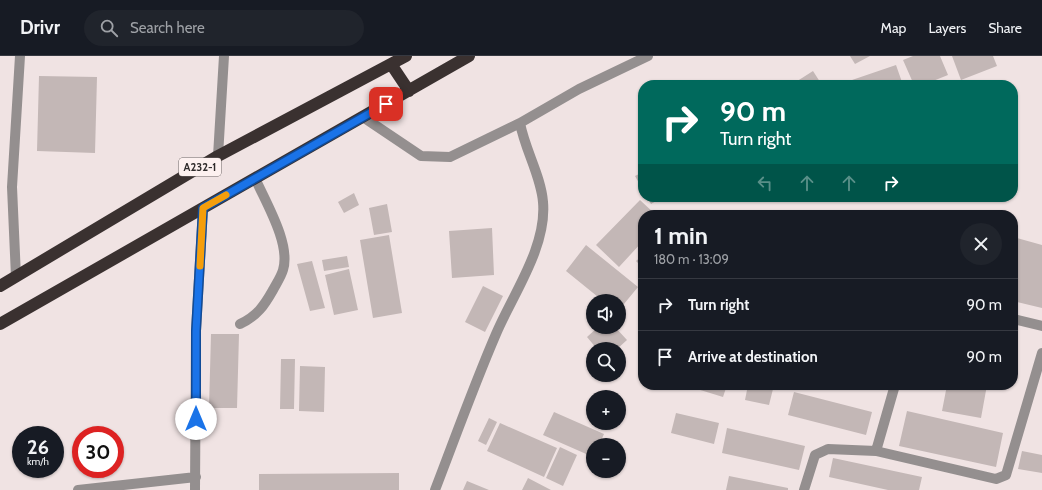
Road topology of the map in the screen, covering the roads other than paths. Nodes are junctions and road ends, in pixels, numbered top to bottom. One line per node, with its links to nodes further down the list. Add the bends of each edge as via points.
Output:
1 (20, 56): 13 (street, via 12,187)
2 (224, 56): 10 (street)
3 (406, 56): 6 (highway, A232-1)
4 (469, 56): 7 (highway)
5 (648, 56): 9 (street, via 579,90)
6 (392, 64): 7 (highway); 10 (highway, A232-1)
7 (409, 91): 8 (highway)
8 (362, 117): 9 (street, via 421,156 450,157); 11 (highway)
9 (520, 124): 25 (street, via 544,202 540,240 496,334)
10 (218, 156): 13 (highway, A232-1)
11 (255, 178): 12 (highway); 17 (street, via 282,239 285,254 283,270 264,306 252,318)
12 (203, 208): 16 (highway); 22 (street, via 196,331)
13 (16, 277): 14 (highway, A232-1)
14 (0, 286)
15 (1018, 320): 18 (street)
16 (0, 324)
17 (240, 324)
18 (1042, 326)
19 (1042, 353): 21 (street, via 1006,475 996,480)
20 (894, 390): 21 (street)
21 (876, 451): 26 (street, via 828,449 815,455)
22 (196, 477): 23 (street); 24 (street)
23 (78, 490)
24 (195, 490)
25 (435, 490)
26 (804, 490)

